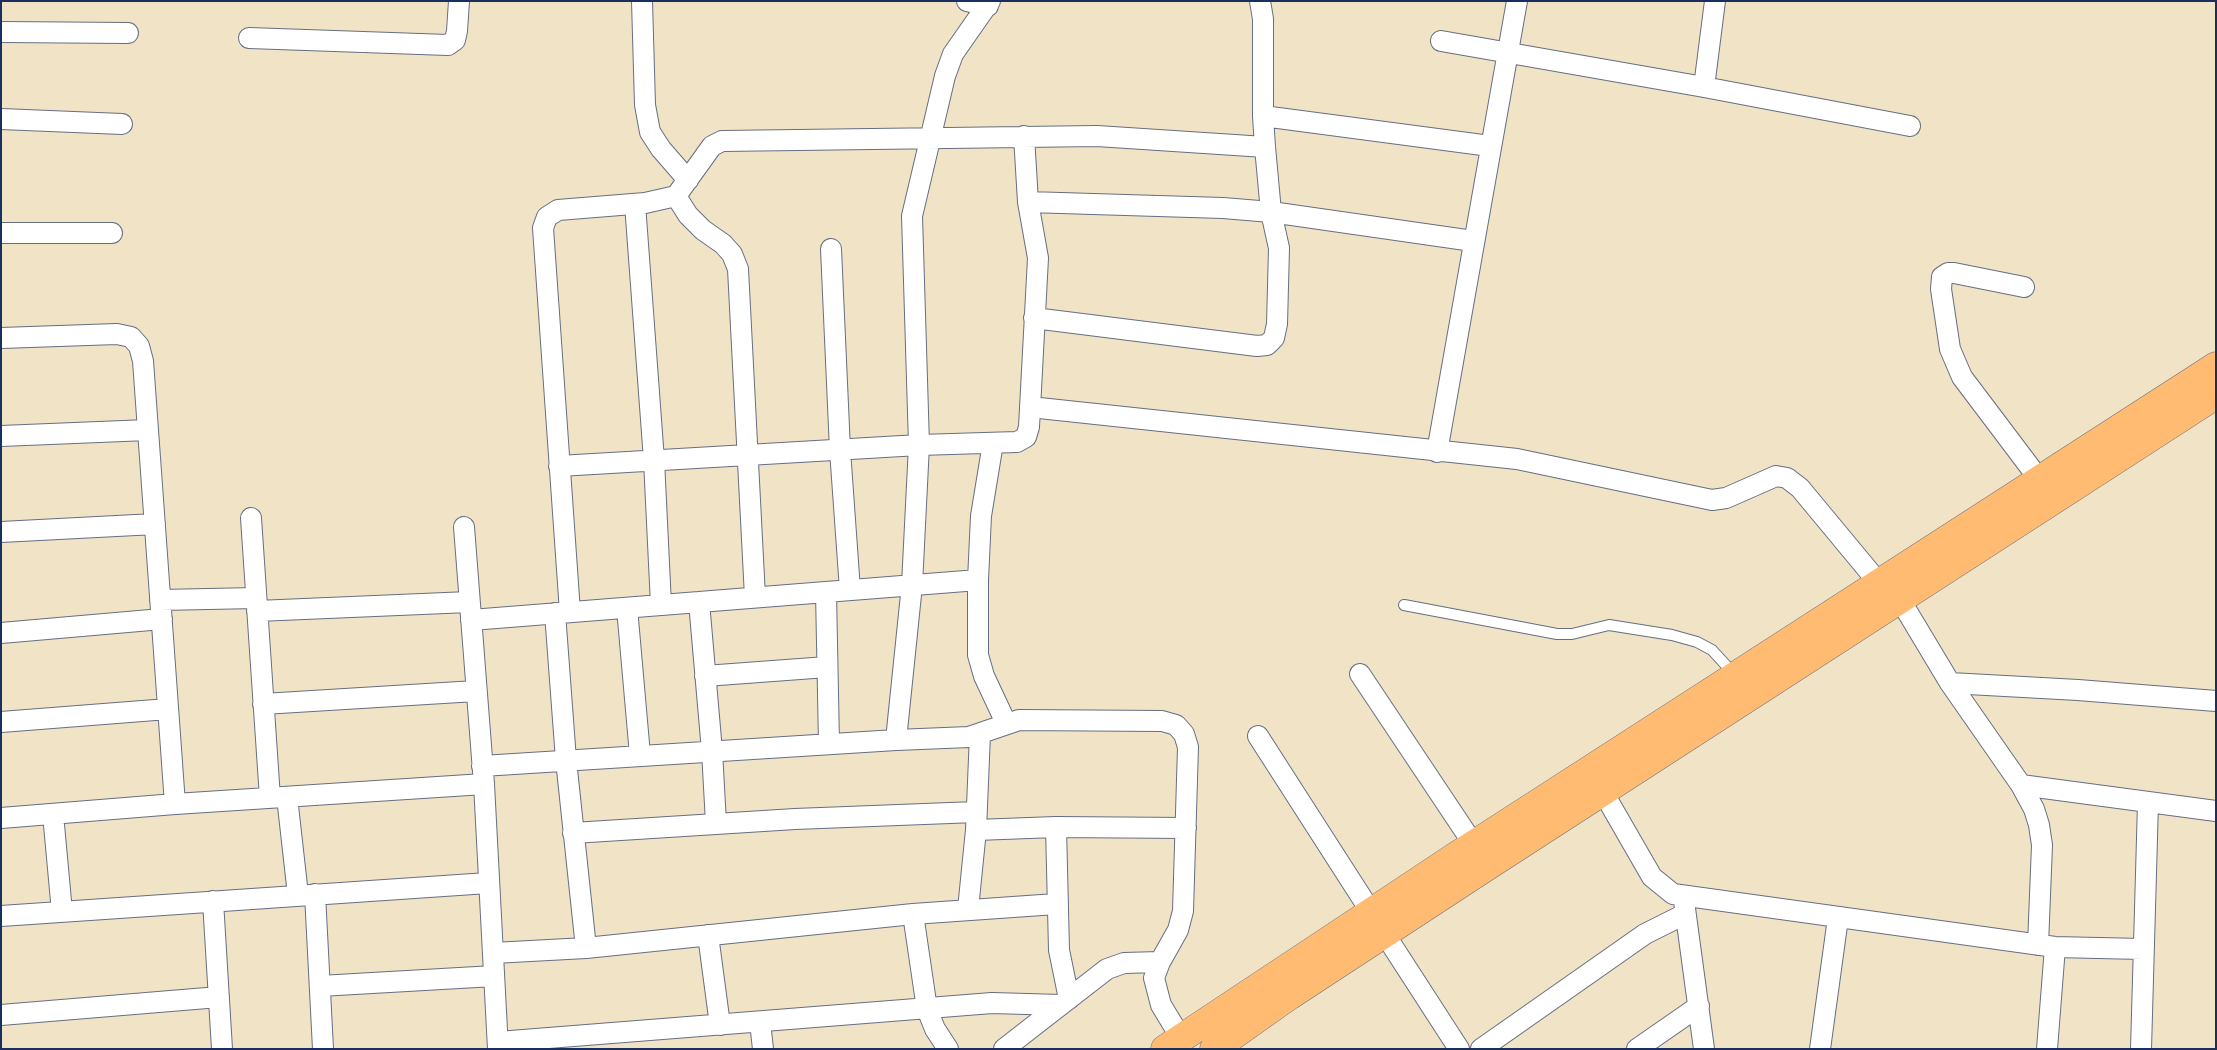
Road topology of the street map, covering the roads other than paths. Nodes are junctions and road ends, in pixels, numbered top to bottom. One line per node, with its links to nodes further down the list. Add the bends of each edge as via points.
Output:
1 (460, 1): 10 (street, via 458,31 455,40 448,45)
2 (642, 1): 22 (street, via 645,105 650,132)
3 (967, 1): 7 (street)
4 (1260, 1): 14 (street, via 1263,19)
5 (1517, 1): 12 (street)
6 (1714, 1): 13 (street)
7 (989, 4): 19 (street, via 953,54 944,76)
8 (1, 32): 9 (street)
9 (128, 33)
10 (249, 38)
11 (1441, 41): 12 (street)
12 (1507, 53): 13 (street); 20 (street)
13 (1704, 86): 17 (street)
14 (1263, 116): 20 (street); 21 (street)
15 (1, 119): 16 (street)
16 (122, 124)
17 (1910, 126)
18 (1024, 136): 19 (street); 21 (street, via 1097,136); 23 (street)
19 (932, 137): 22 (street, via 722,142 712,146); 39 (street, via 912,216)
20 (1490, 146): 28 (street)
21 (1265, 147): 25 (street)
22 (682, 188): 24 (street, via 662,200); 42 (street, via 688,215 732,254 738,270)
23 (1028, 202): 25 (street); 31 (street, via 1038,258)
24 (635, 204): 43 (street); 44 (street, via 558,210 547,217 543,228)
25 (1271, 212): 28 (street); 31 (street, via 1280,268 1277,324 1274,338 1267,345)
26 (1, 233): 27 (street)
27 (112, 233)
28 (1473, 241): 41 (street)
29 (831, 249): 40 (street)
30 (2024, 287): 45 (street, via 1954,272 1942,277 1941,289 1950,349 1962,376)
31 (1034, 318): 35 (street)
32 (1, 338): 36 (street, via 117,334 131,337 139,346 143,362)
33 (2216, 366): 45 (highway)
34 (2216, 396): 53 (highway)
35 (1030, 407): 38 (street, via 1026,437 1017,442); 41 (street)
36 (148, 430): 37 (street); 47 (street)
37 (1, 436)
38 (993, 443): 39 (street); 50 (street, via 981,516)
39 (919, 445): 40 (street); 51 (street)
40 (840, 450): 42 (street); 52 (street)
41 (1437, 452): 53 (street, via 1518,459 1712,500 1726,498 1776,476 1788,478)
42 (748, 455): 43 (street); 55 (street)
43 (654, 460): 44 (street); 58 (street)
44 (559, 466): 63 (street)
45 (2039, 479): 53 (highway)
46 (251, 518): 57 (street)
47 (155, 524): 49 (street); 61 (street)
48 (464, 528): 62 (street)
49 (1, 532)
50 (978, 580): 51 (street); 75 (street, via 978,655)
51 (912, 585): 52 (street); 78 (street)
52 (850, 590): 54 (street)
53 (1889, 590): 67 (highway); 69 (street); 85 (highway)
54 (826, 592): 55 (street); 65 (street)
55 (755, 597): 56 (street)
56 (699, 602): 58 (street); 68 (street)
57 (256, 605): 61 (street); 62 (street); 72 (street)
58 (660, 605): 60 (street)
59 (1404, 605): 67 (lane, via 1557,634 1572,634 1609,625 1672,635 1712,650)
60 (627, 608): 63 (street); 81 (street)
61 (161, 610): 64 (street); 73 (street)
62 (470, 611): 63 (street); 70 (street)
63 (562, 613): 82 (street)
64 (1, 633)
65 (827, 667): 68 (street); 79 (street)
66 (1360, 674): 97 (street)
67 (1735, 675): 97 (highway)
68 (706, 676): 80 (street)
69 (1950, 683): 71 (street); 84 (street)
70 (476, 690): 72 (street); 83 (street)
71 (2216, 701)
72 (263, 704): 86 (street)
73 (168, 709): 74 (street); 88 (street)
74 (1, 722)
75 (1006, 723): 76 (street); 95 (street, via 1039,720 1162,721 1176,725 1184,734 1188,747)
76 (980, 734): 78 (street); 92 (street)
77 (1258, 736): 108 (street)
78 (896, 740): 79 (street)
79 (829, 744): 80 (street)
80 (712, 751): 81 (street); 93 (street)
81 (640, 755): 82 (street)
82 (566, 760): 83 (street); 96 (street)
83 (483, 775): 86 (street); 98 (street)
84 (2021, 785): 87 (street); 110 (street, via 2034,809 2040,832)
85 (1603, 792): 102 (street, via 1652,877); 108 (highway)
86 (279, 797): 88 (street); 99 (street)
87 (2148, 803): 89 (street); 112 (street)
88 (175, 804): 90 (street)
89 (2216, 811)
90 (53, 814): 91 (street); 104 (street)
91 (1, 818)
92 (976, 821): 93 (street); 94 (street); 103 (street)
93 (716, 823): 96 (street)
94 (1056, 827): 95 (street); 101 (street)
95 (1186, 828): 114 (street, via 1183,911 1178,930)
96 (573, 833): 111 (street)
97 (1474, 845): 108 (highway)
98 (488, 883): 99 (street); 113 (street)
99 (306, 895): 100 (street); 116 (street)
100 (213, 901): 104 (street); 117 (street)
101 (1056, 904): 103 (street); 118 (street)
102 (1685, 905): 107 (street); 119 (street); 133 (street)
103 (968, 910): 105 (street)
104 (62, 912): 106 (street)
105 (913, 914): 109 (street); 120 (street)
106 (1, 916)
107 (1838, 918): 110 (street); 136 (street)
108 (1378, 922): 124 (highway); 131 (highway); 132 (street)
109 (708, 935): 111 (street); 123 (street)
110 (2047, 946): 112 (street); 137 (street)
111 (586, 948): 113 (street)
112 (2142, 949): 138 (street)
113 (492, 954): 115 (street)
114 (1160, 962): 118 (street, via 1124,963 1107,969); 124 (street, via 1154,978 1156,992)
115 (494, 976): 116 (street); 125 (street)
116 (320, 986): 127 (street)
117 (219, 997): 121 (street); 126 (street)
118 (1065, 1002): 120 (street, via 992,1003); 130 (street)
119 (1699, 1006): 134 (street); 135 (street)
120 (927, 1009): 122 (street); 129 (street)
121 (1, 1016)
122 (760, 1022): 123 (street); 128 (street)
123 (720, 1025): 125 (street)
124 (1173, 1043)
125 (498, 1045)
126 (222, 1049)
127 (323, 1049)
128 (763, 1049)
129 (948, 1049)
130 (1004, 1049)
131 (1214, 1049)
132 (1460, 1049)
133 (1481, 1049)
134 (1638, 1049)
135 (1704, 1049)
136 (1820, 1049)
137 (2047, 1049)
138 (2141, 1049)

